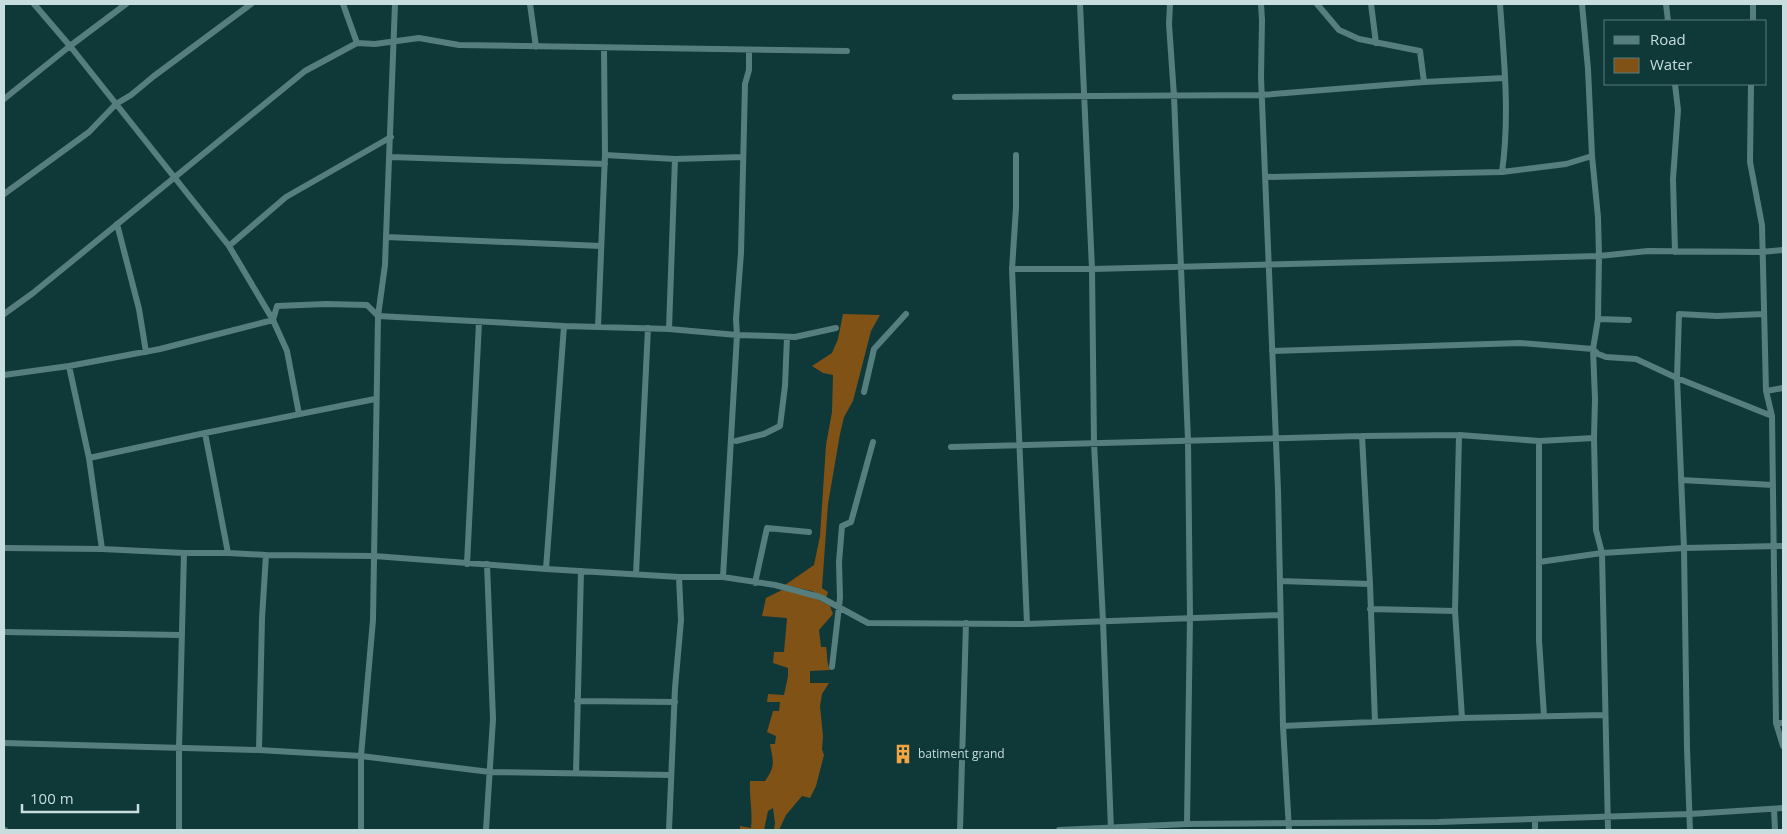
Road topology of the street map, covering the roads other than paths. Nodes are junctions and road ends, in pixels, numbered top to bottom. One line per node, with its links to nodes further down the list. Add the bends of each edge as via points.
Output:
1 (34, 4): 21 (street)
2 (126, 4): 21 (street)
3 (251, 4): 35 (street)
4 (343, 4): 19 (street)
5 (395, 4): 18 (street)
6 (530, 4): 22 (street)
7 (1080, 4): 31 (street)
8 (1170, 4): 32 (street)
9 (1260, 4): 30 (street)
10 (1317, 4): 20 (street, via 1339,30)
11 (1371, 4): 20 (street)
12 (1500, 4): 26 (street)
13 (1582, 4): 40 (street)
14 (1666, 4): 16 (street)
15 (1753, 4): 17 (street)
16 (1668, 20)
17 (1753, 20)
18 (394, 40): 19 (street); 22 (street, via 419,38 459,45); 36 (street)
19 (357, 43): 46 (street, via 305,70)
20 (1376, 43): 27 (street, via 1420,51)
21 (70, 46): 34 (street); 35 (street)
22 (536, 47): 23 (street)
23 (604, 48): 24 (street); 37 (street)
24 (750, 50): 25 (street); 41 (street, via 745,84)
25 (847, 51)
26 (1505, 78): 27 (street); 44 (street, via 1506,142)
27 (1424, 82): 30 (street)
28 (1675, 85): 53 (street, via 1678,110 1673,179)
29 (1751, 85): 54 (street, via 1750,162 1762,225)
30 (1262, 95): 32 (street); 45 (street)
31 (1084, 96): 32 (street); 33 (street); 59 (street)
32 (1174, 96): 57 (street)
33 (955, 97)
34 (4, 99)
35 (116, 104): 46 (street); 47 (street, via 89,132)
36 (391, 137): 39 (street); 50 (street, via 286,197)
37 (605, 155): 42 (street); 43 (street)
38 (1016, 155): 58 (street)
39 (390, 156): 43 (street); 49 (street)
40 (1592, 156): 44 (street, via 1566,164); 55 (street)
41 (743, 158): 42 (street); 73 (street)
42 (675, 159): 71 (street)
43 (605, 164): 51 (street)
44 (1502, 172): 45 (street)
45 (1266, 177): 56 (street)
46 (174, 178): 48 (street); 50 (street)
47 (4, 194)
48 (117, 224): 60 (street); 77 (street, via 139,309)
49 (386, 237): 51 (street); 63 (street)
50 (229, 246): 65 (street)
51 (601, 246): 69 (street)
52 (1783, 250): 54 (street)
53 (1675, 252): 54 (street); 55 (street)
54 (1761, 252): 62 (street)
55 (1599, 256): 56 (street); 64 (street)
56 (1268, 264): 57 (street); 76 (street)
57 (1180, 267): 59 (street); 92 (street)
58 (1012, 269): 59 (street); 97 (street)
59 (1092, 269): 96 (street)
60 (4, 314)
61 (906, 314): 83 (street, via 874,349)
62 (1763, 314): 80 (street, via 1679,314); 82 (street)
63 (378, 316): 65 (street, via 367,305 326,304 277,306); 67 (street); 84 (street)
64 (1598, 319): 66 (street); 75 (street)
65 (273, 320): 77 (street); 85 (street, via 287,351)
66 (1629, 320)
67 (479, 322): 68 (street); 114 (street)
68 (564, 326): 69 (street); 116 (street)
69 (598, 327): 70 (street)
70 (648, 328): 71 (street); 118 (street)
71 (669, 328): 73 (street)
72 (836, 328): 74 (street)
73 (737, 335): 74 (street); 120 (street)
74 (787, 337): 93 (street, via 780,426)
75 (1593, 349): 76 (street, via 1520,343); 80 (street, via 1606,357 1636,359); 91 (street)
76 (1272, 351): 90 (street)
77 (146, 352): 78 (street)
78 (69, 366): 79 (street); 99 (street)
79 (4, 375)
80 (1677, 378): 86 (street); 100 (street)
81 (1783, 388): 82 (street)
82 (1766, 391): 86 (street)
83 (864, 392)
84 (375, 399): 85 (street); 112 (street)
85 (299, 414): 87 (street)
86 (1772, 416): 101 (street)
87 (205, 433): 99 (street); 108 (street)
88 (1459, 435): 89 (street); 94 (street); 126 (street)
89 (1362, 436): 90 (street); 123 (street)
90 (1274, 438): 92 (street); 121 (street)
91 (1594, 438): 94 (street); 109 (street, via 1596,530)
92 (1188, 440): 96 (street); 128 (street)
93 (736, 441)
94 (1539, 441): 113 (street)
95 (873, 442): 124 (street, via 851,522 842,526)
96 (1094, 443): 97 (street); 129 (street)
97 (1020, 445): 98 (street); 131 (street)
98 (951, 447)
99 (89, 458): 107 (street)
100 (1681, 480): 101 (street); 106 (street)
101 (1773, 485): 103 (street)
102 (809, 532): 122 (street, via 767,528)
103 (1774, 546): 104 (street); 106 (street); 141 (street)
104 (1783, 546)
105 (4, 548): 107 (street)
106 (1684, 548): 109 (street); 153 (street)
107 (102, 549): 110 (street)
108 (228, 553): 110 (street); 111 (street)
109 (1602, 553): 113 (street); 137 (street)
110 (184, 554): 133 (street)
111 (266, 555): 112 (street); 146 (street)
112 (374, 556): 114 (street); 147 (street, via 373,620)
113 (1539, 562): 138 (street, via 1539,640)
114 (467, 564): 115 (street)
115 (487, 564): 116 (street); 148 (street, via 493,719)
116 (546, 569): 117 (street)
117 (581, 571): 118 (street); 135 (street)
118 (636, 574): 119 (street)
119 (679, 576): 120 (street); 136 (street)
120 (723, 577): 122 (street)
121 (1280, 581): 123 (street); 127 (street)
122 (756, 583): 124 (street, via 800,591)
123 (1370, 584): 125 (street)
124 (839, 607): 130 (street, via 868,623); 134 (street)
125 (1370, 609): 126 (street); 140 (street)
126 (1455, 611): 139 (street)
127 (1279, 615): 128 (street); 142 (street)
128 (1190, 617): 129 (street); 157 (street)
129 (1104, 621): 131 (street); 160 (street)
130 (966, 623): 131 (street); 165 (street)
131 (1027, 624)
132 (4, 632): 133 (street)
133 (181, 635): 145 (street)
134 (832, 667)
135 (577, 701): 136 (street); 149 (street)
136 (675, 702): 150 (street)
137 (1604, 715): 138 (street); 154 (street)
138 (1544, 716): 139 (street)
139 (1462, 718): 140 (street)
140 (1375, 722): 142 (street)
141 (1780, 723): 144 (street)
142 (1283, 726): 158 (street)
143 (4, 744): 145 (street)
144 (1783, 746)
145 (179, 748): 146 (street); 161 (street)
146 (259, 750): 147 (street)
147 (361, 756): 148 (street); 162 (street)
148 (490, 772): 149 (street); 163 (street)
149 (576, 773): 150 (street)
150 (672, 775): 164 (street)
151 (1783, 808): 152 (street)
152 (1774, 809): 153 (street); 171 (street)
153 (1690, 814): 154 (street); 170 (street)
154 (1606, 816): 155 (street); 169 (street)
155 (1535, 819): 156 (street); 168 (street)
156 (1438, 822): 159 (street); 167 (street)
157 (1187, 824): 158 (street); 160 (street)
158 (1288, 827): 159 (street)
159 (1376, 827)
160 (1111, 829): 166 (street)
161 (179, 830)
162 (361, 830)
163 (486, 830)
164 (669, 830)
165 (960, 830)
166 (1059, 830)
167 (1440, 830)
168 (1535, 830)
169 (1608, 830)
170 (1690, 830)
171 (1775, 830)

